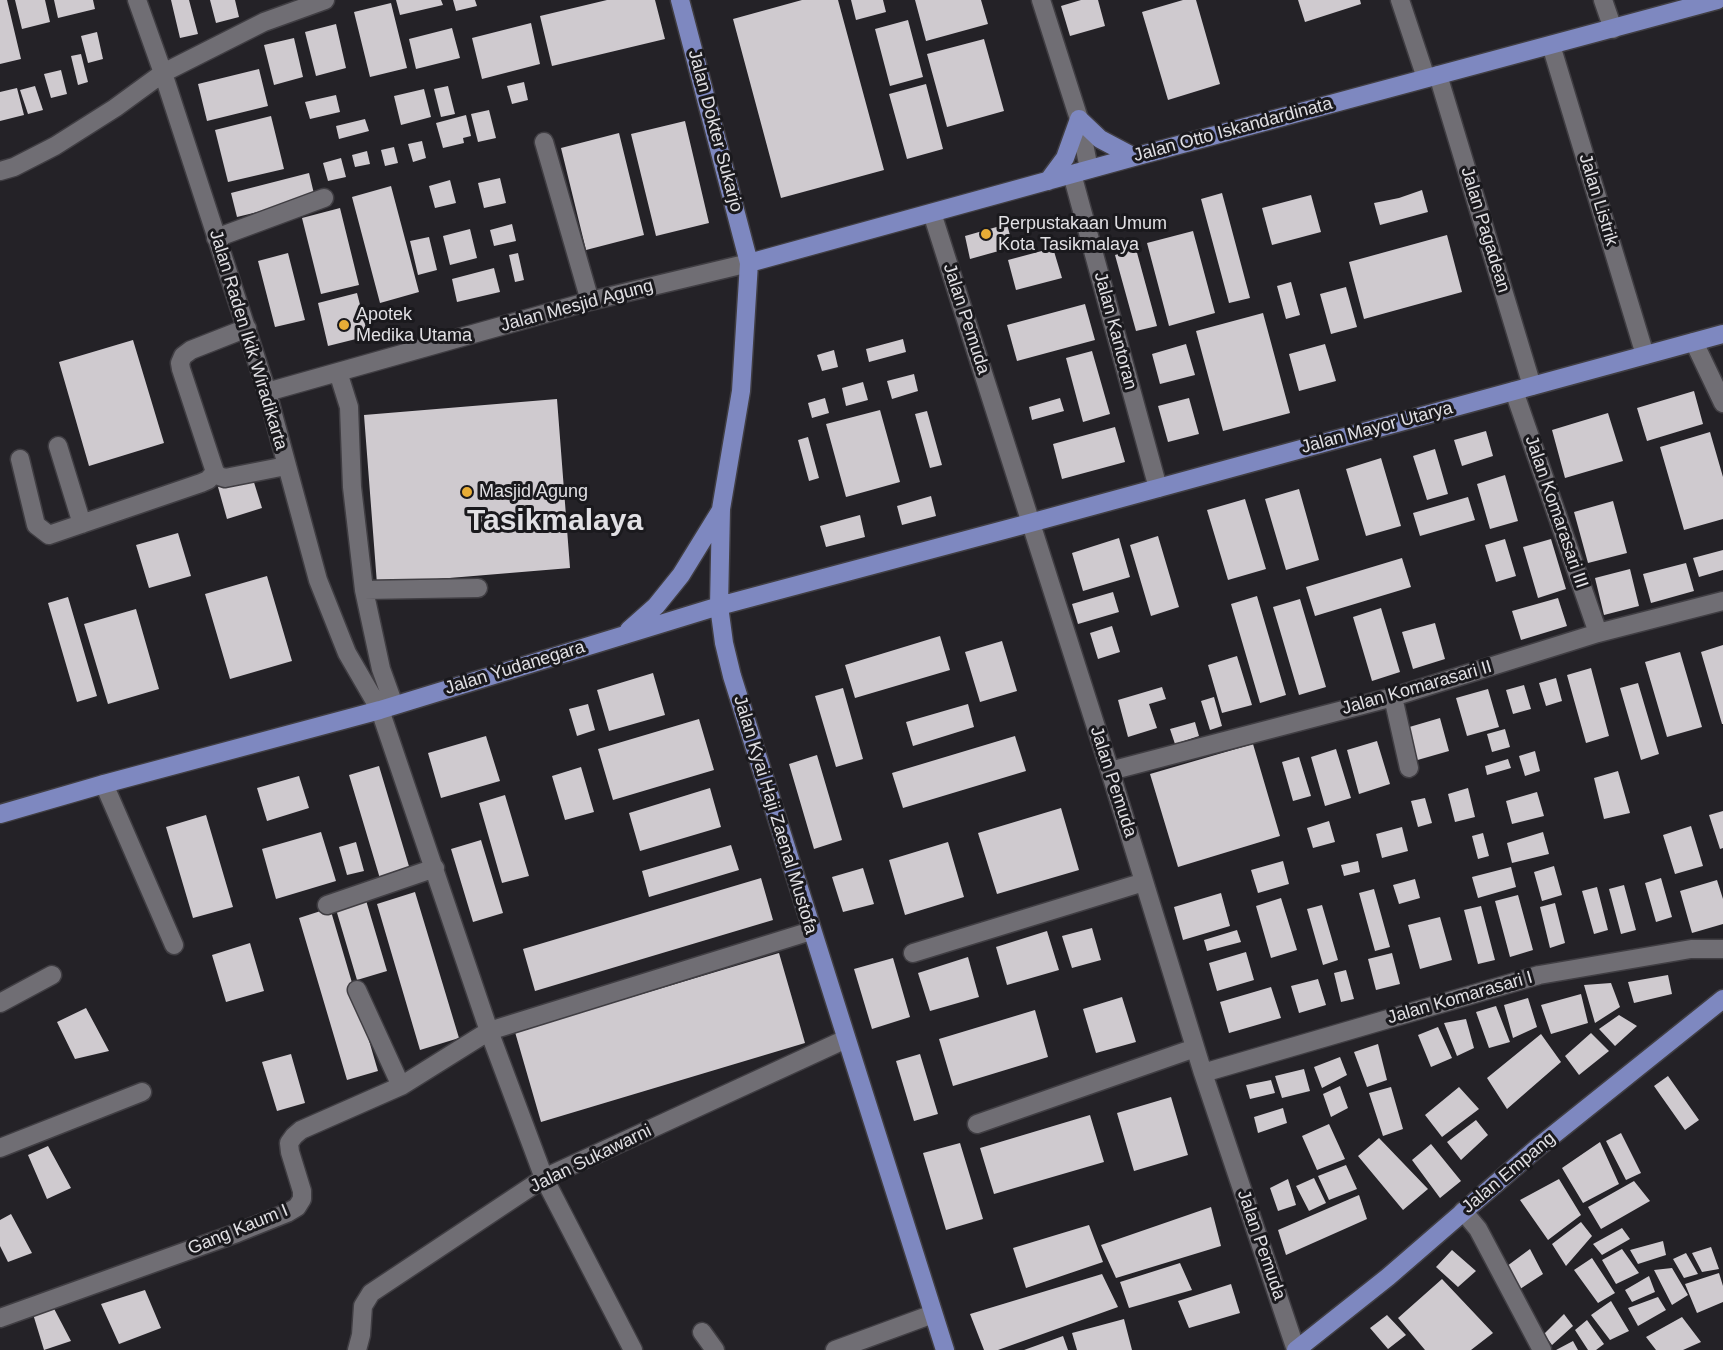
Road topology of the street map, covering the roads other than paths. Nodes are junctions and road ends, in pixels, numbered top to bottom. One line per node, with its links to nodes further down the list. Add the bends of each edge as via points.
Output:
1 (137, 0): 10 (street, Jalan Raden Ikik Wiradikarta)
2 (325, 0): 10 (street, via 264,22)
3 (680, 0): 21 (main road, Jalan Dokter Sukarjo)
4 (1041, 0): 12 (street, Jalan Kantoran)
5 (1400, 0): 11 (street, Jalan Pagadean)
6 (1603, 0): 8 (street)
7 (1717, 0): 8 (main road, Jalan Otto Iskandardinata)
8 (1612, 28): 9 (main road, Jalan Otto Iskandardinata)
9 (1551, 45): 11 (main road, Jalan Otto Iskandardinata); 26 (street, Jalan Listrik)
10 (164, 73): 15 (street, via 62,142); 20 (street, Jalan Raden Ikik Wiradikarta)
11 (1432, 76): 14 (main road, Jalan Otto Iskandardinata); 28 (street, Jalan Pagadean)
12 (1079, 119): 14 (main road, via 1100,139); 16 (street, Jalan Kantoran); 17 (main road, via 1065,158)
13 (544, 142): 22 (street)
14 (1134, 157): 16 (main road, Jalan Otto Iskandardinata)
15 (0, 171)
16 (1081, 171): 17 (main road, Jalan Otto Iskandardinata); 36 (street, Jalan Kantoran)
17 (1048, 181): 19 (main road, Jalan Otto Iskandardinata)
18 (324, 198): 20 (street)
19 (932, 213): 21 (main road, Jalan Otto Iskandardinata); 38 (street, Jalan Pemuda)
20 (216, 238): 23 (street, Jalan Raden Ikik Wiradikarta)
21 (749, 263): 22 (street, Jalan Mesjid Agung); 37 (main road, Jalan Kyai Haji Zaenal Mustofa, via 741,391)
22 (590, 301): 27 (street, Jalan Mesjid Agung)
23 (247, 328): 30 (street, Jalan Raden Ikik Wiradikarta); 35 (street, via 191,350 180,363)
24 (1723, 334): 25 (main road, Jalan Mayor Utarya)
25 (1694, 342): 26 (main road, Jalan Mayor Utarya); 31 (street)
26 (1645, 355): 28 (main road, Jalan Mayor Utarya)
27 (338, 372): 30 (street, Jalan Mesjid Agung); 41 (street, via 350,407 352,487)
28 (1532, 386): 29 (main road, Jalan Mayor Utarya)
29 (1514, 391): 36 (main road, Jalan Mayor Utarya); 45 (street, Jalan Komarasari III)
30 (267, 392): 34 (street, Jalan Raden Ikik Wiradikarta)
31 (1723, 403)
32 (58, 446): 39 (street)
33 (20, 459): 39 (street, via 36,525 42,532 49,535)
34 (286, 466): 35 (street, via 225,478); 47 (street, Jalan Raden Ikik Wiradikarta, via 318,580 347,653)
35 (215, 472): 39 (street, via 201,483)
36 (1158, 488): 38 (main road, Jalan Mayor Utarya)
37 (721, 509): 43 (main road, Jalan Kyai Haji Zaenal Mustofa); 44 (main road, via 681,575 656,606)
38 (1030, 523): 43 (main road, Jalan Yudanegara); 49 (street, Jalan Pemuda)
39 (82, 524)
40 (478, 588): 41 (street)
41 (364, 591): 47 (street)
42 (1723, 601): 45 (street, Jalan Komarasari II)
43 (718, 606): 44 (main road, Jalan Yudanegara); 55 (main road, Jalan Kyai Haji Zaenal Mustofa, via 732,676)
44 (626, 633): 47 (main road, Jalan Yudanegara)
45 (1598, 633): 46 (street, Jalan Komarasari II)
46 (1393, 697): 48 (street); 49 (street, Jalan Komarasari II)
47 (387, 707): 50 (main road, Jalan Yudanegara); 52 (street)
48 (1409, 768)
49 (1110, 771): 53 (street, Jalan Pemuda)
50 (104, 783): 51 (main road, Jalan Yudanegara); 56 (street)
51 (0, 814)
52 (435, 868): 54 (street); 63 (street)
53 (1144, 882): 58 (street); 65 (street, Jalan Pemuda)
54 (327, 905)
55 (812, 931): 63 (street, Gang Kaum I); 64 (main road, Jalan Kyai Haji Zaenal Mustofa)
56 (174, 945)
57 (1723, 949): 66 (street, Jalan Komarasari I, via 1691,950 1539,975)
58 (913, 953)
59 (52, 975): 62 (street)
60 (357, 990): 67 (street)
61 (1723, 999): 72 (main road, Jalan Empang)
62 (0, 1003)
63 (489, 1031): 67 (street, Gang Kaum I); 71 (street)
64 (846, 1039): 71 (street, Jalan Sukawarni); 73 (main road, Jalan Kyai Haji Zaenal Mustofa)
65 (1195, 1048): 66 (street, Jalan Pemuda); 69 (street)
66 (1203, 1073): 81 (street, Jalan Pemuda)
67 (401, 1086): 74 (street, Gang Kaum I, via 294,1136 289,1143 290,1152 302,1199 287,1213)
68 (142, 1092): 70 (street)
69 (977, 1124)
70 (0, 1148)
71 (544, 1178): 76 (street, Jalan Sukawarni, via 371,1293 363,1306); 77 (street)
72 (1463, 1211): 81 (main road, Jalan Empang); 82 (street, via 1478,1229)
73 (933, 1314): 79 (street); 80 (main road, Jalan Kyai Haji Zaenal Mustofa)
74 (0, 1318)
75 (702, 1332): 78 (street)
76 (357, 1350)
77 (633, 1350)
78 (715, 1350)
79 (835, 1350)
80 (945, 1350)
81 (1296, 1350)
82 (1542, 1350)

